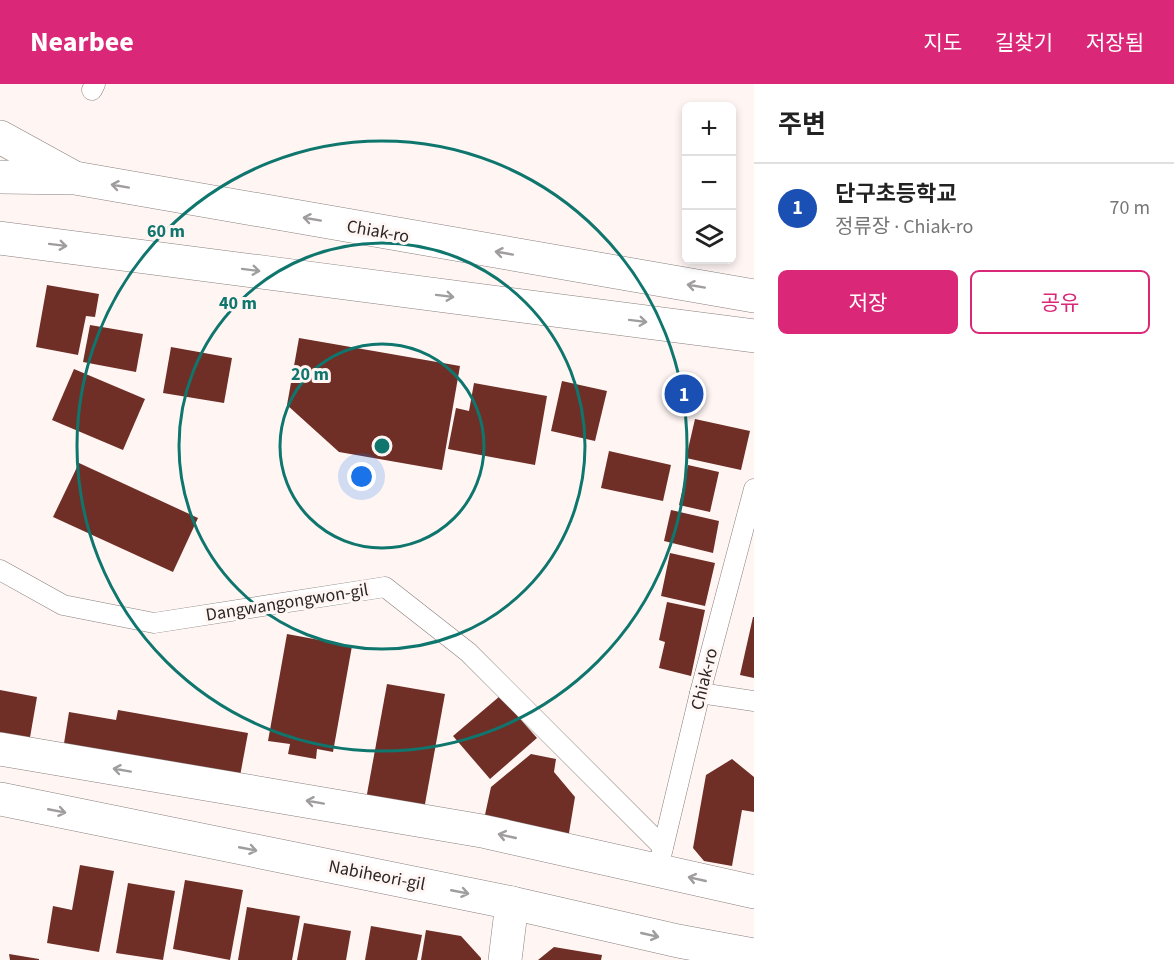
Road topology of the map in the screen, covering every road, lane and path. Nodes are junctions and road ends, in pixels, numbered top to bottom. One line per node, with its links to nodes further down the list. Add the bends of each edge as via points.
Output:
1 (0, 137): 3 (street)
2 (0, 177): 3 (street, Chiak-ro)
3 (75, 178): 5 (street, Chiak-ro, one-way to 3)
4 (0, 237): 6 (street, one-way to 6)
5 (754, 296)
6 (754, 336)
7 (754, 489): 9 (lane, Chiak-ro)
8 (0, 570): 13 (lane, Dangwangongwon-gil, via 63,605 154,623 385,587 468,652)
9 (700, 693): 10 (lane); 13 (lane, Chiak-ro)
10 (754, 701)
11 (0, 749): 13 (street, one-way to 11)
12 (0, 799): 15 (street, Nabiheori-gil, one-way to 15)
13 (661, 858): 14 (street, one-way to 13)
14 (754, 892)
15 (512, 903): 16 (street, Nabiheori-gil, one-way to 16); 17 (street)
16 (754, 955)
17 (505, 960)

